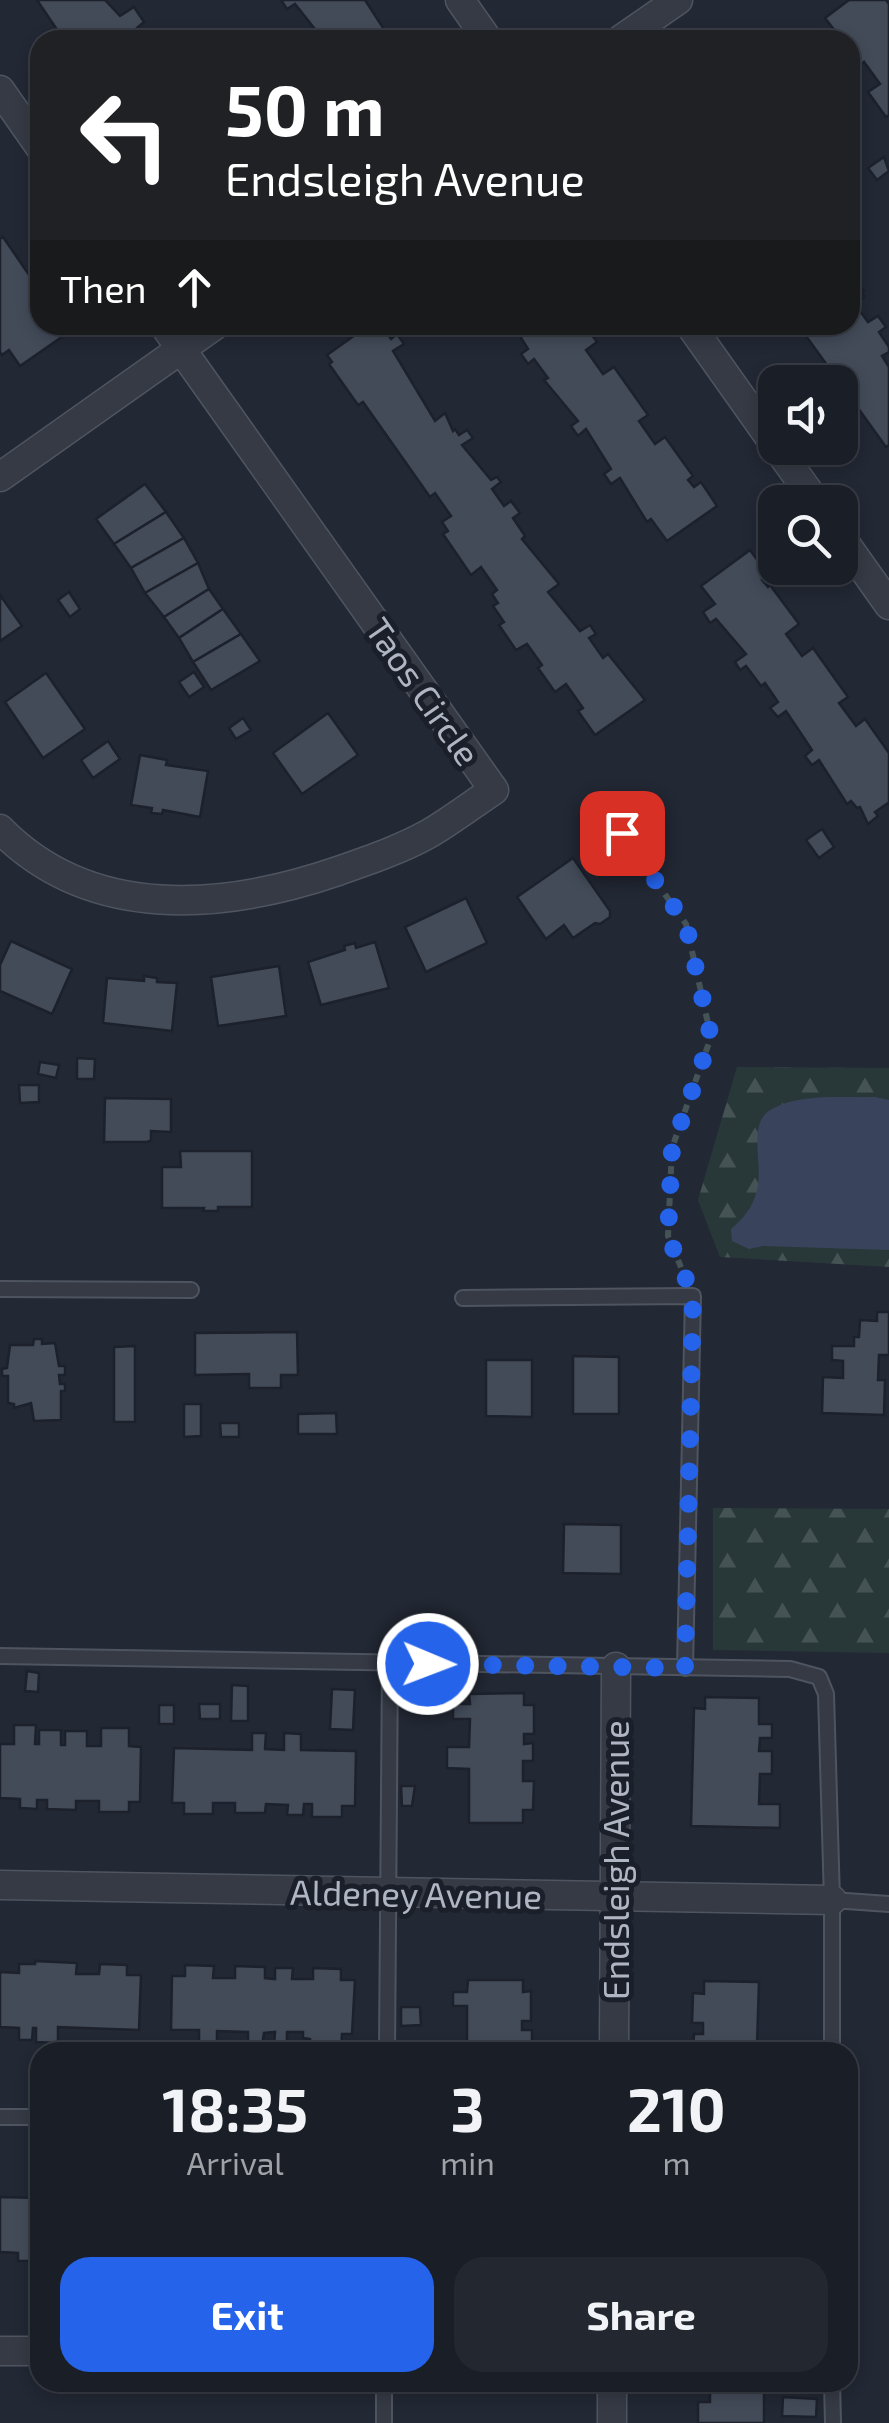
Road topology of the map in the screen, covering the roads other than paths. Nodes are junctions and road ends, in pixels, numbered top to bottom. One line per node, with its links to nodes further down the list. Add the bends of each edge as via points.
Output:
1 (460, 0): 3 (street)
2 (678, 0): 4 (street)
3 (481, 30)
4 (634, 30)
5 (0, 90): 6 (street)
6 (30, 134)
7 (171, 335): 10 (street)
8 (201, 335): 10 (street)
9 (697, 335): 11 (street)
10 (181, 349): 12 (street); 15 (street, Taos Circle, via 494,790 428,834 372,859 270,891 212,900 142,900 105,892 39,862)
11 (758, 421)
12 (0, 476)
13 (858, 562): 14 (street)
14 (889, 606)
15 (0, 829)
16 (0, 1289): 17 (lane)
17 (190, 1290)
18 (463, 1298): 22 (lane, via 693,1296)
19 (0, 1656): 20 (lane)
20 (390, 1663): 21 (lane); 24 (lane)
21 (616, 1666): 22 (lane); 25 (street, Endsleigh Avenue)
22 (685, 1668): 26 (lane, via 819,1676 826,1694)
23 (0, 1885): 24 (street, Aldeney Avenue)
24 (388, 1892): 25 (street, Aldeney Avenue); 28 (lane)
25 (615, 1896): 26 (street, Aldeney Avenue); 29 (street, Endsleigh Avenue)
26 (832, 1900): 27 (lane); 30 (lane)
27 (889, 1904)
28 (387, 2042)
29 (614, 2042)
30 (832, 2042)
31 (0, 2117): 32 (lane)
32 (30, 2118)
33 (0, 2350): 34 (street)
34 (30, 2352)
35 (384, 2392): 38 (lane)
36 (612, 2392): 39 (street)
37 (832, 2392): 40 (lane)
38 (384, 2423)
39 (612, 2423)
40 (833, 2423)

